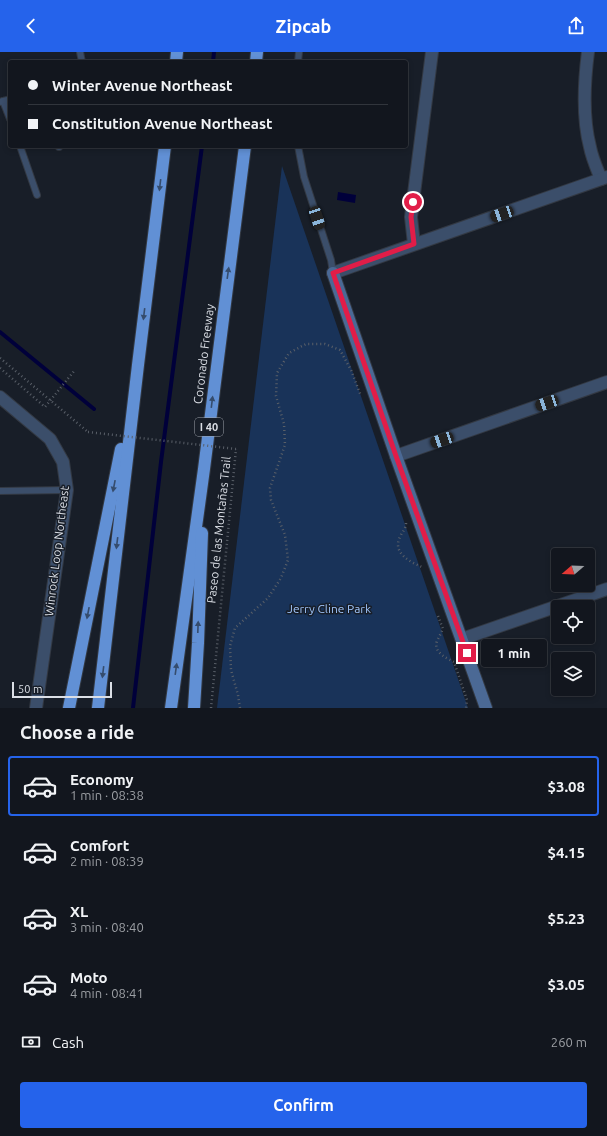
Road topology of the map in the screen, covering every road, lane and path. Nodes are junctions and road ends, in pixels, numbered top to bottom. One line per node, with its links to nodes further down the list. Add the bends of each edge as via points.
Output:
1 (432, 52): 11 (street, via 411,217)
2 (588, 52): 9 (street, via 585,116 590,147)
3 (4, 101): 4 (lane)
4 (8, 113)
5 (21, 148): 10 (lane)
6 (165, 148): 14 (highway, one-way to 14)
7 (245, 148): 21 (highway, Coronado Freeway / I 40, one-way to 7)
8 (298, 148): 12 (lane, via 304,177)
9 (604, 178): 11 (street)
10 (37, 195)
11 (414, 244): 12 (street)
12 (333, 273): 20 (street)
13 (0, 358): 34 (path, Paseo de las Montañas Trail, bridge, via 88,432 236,449)
14 (138, 365): 30 (highway, one-way to 30); 31 (highway, one-way to 31)
15 (0, 368): 16 (path, via 45,407)
16 (75, 370)
17 (607, 382): 20 (street)
18 (0, 397): 22 (street, Winrock Loop Northeast, via 50,440 63,462)
19 (362, 399): 35 (path, via 340,350 325,344 306,344 290,353 277,373 276,396 284,424 285,445 270,488 271,500 285,534 288,560 281,578 268,598 235,628 230,646 231,670)
20 (396, 456): 28 (street)
21 (204, 469): 32 (highway, Coronado Freeway / I 40, one-way to 21); 33 (highway, one-way to 21)
22 (67, 490): 23 (lane); 29 (street, Winrock Loop Northeast)
23 (0, 491)
24 (404, 517): 25 (path, via 407,524 400,537 399,550 402,556 422,567)
25 (424, 574)
26 (607, 589): 28 (street)
27 (438, 615): 36 (path, via 443,629 437,647 440,654 454,662 467,700)
28 (462, 639): 37 (street)
29 (36, 708)
30 (69, 708)
31 (98, 708)
32 (171, 708)
33 (194, 708)
34 (211, 708)
35 (240, 708)
36 (466, 708)
37 (486, 708)

